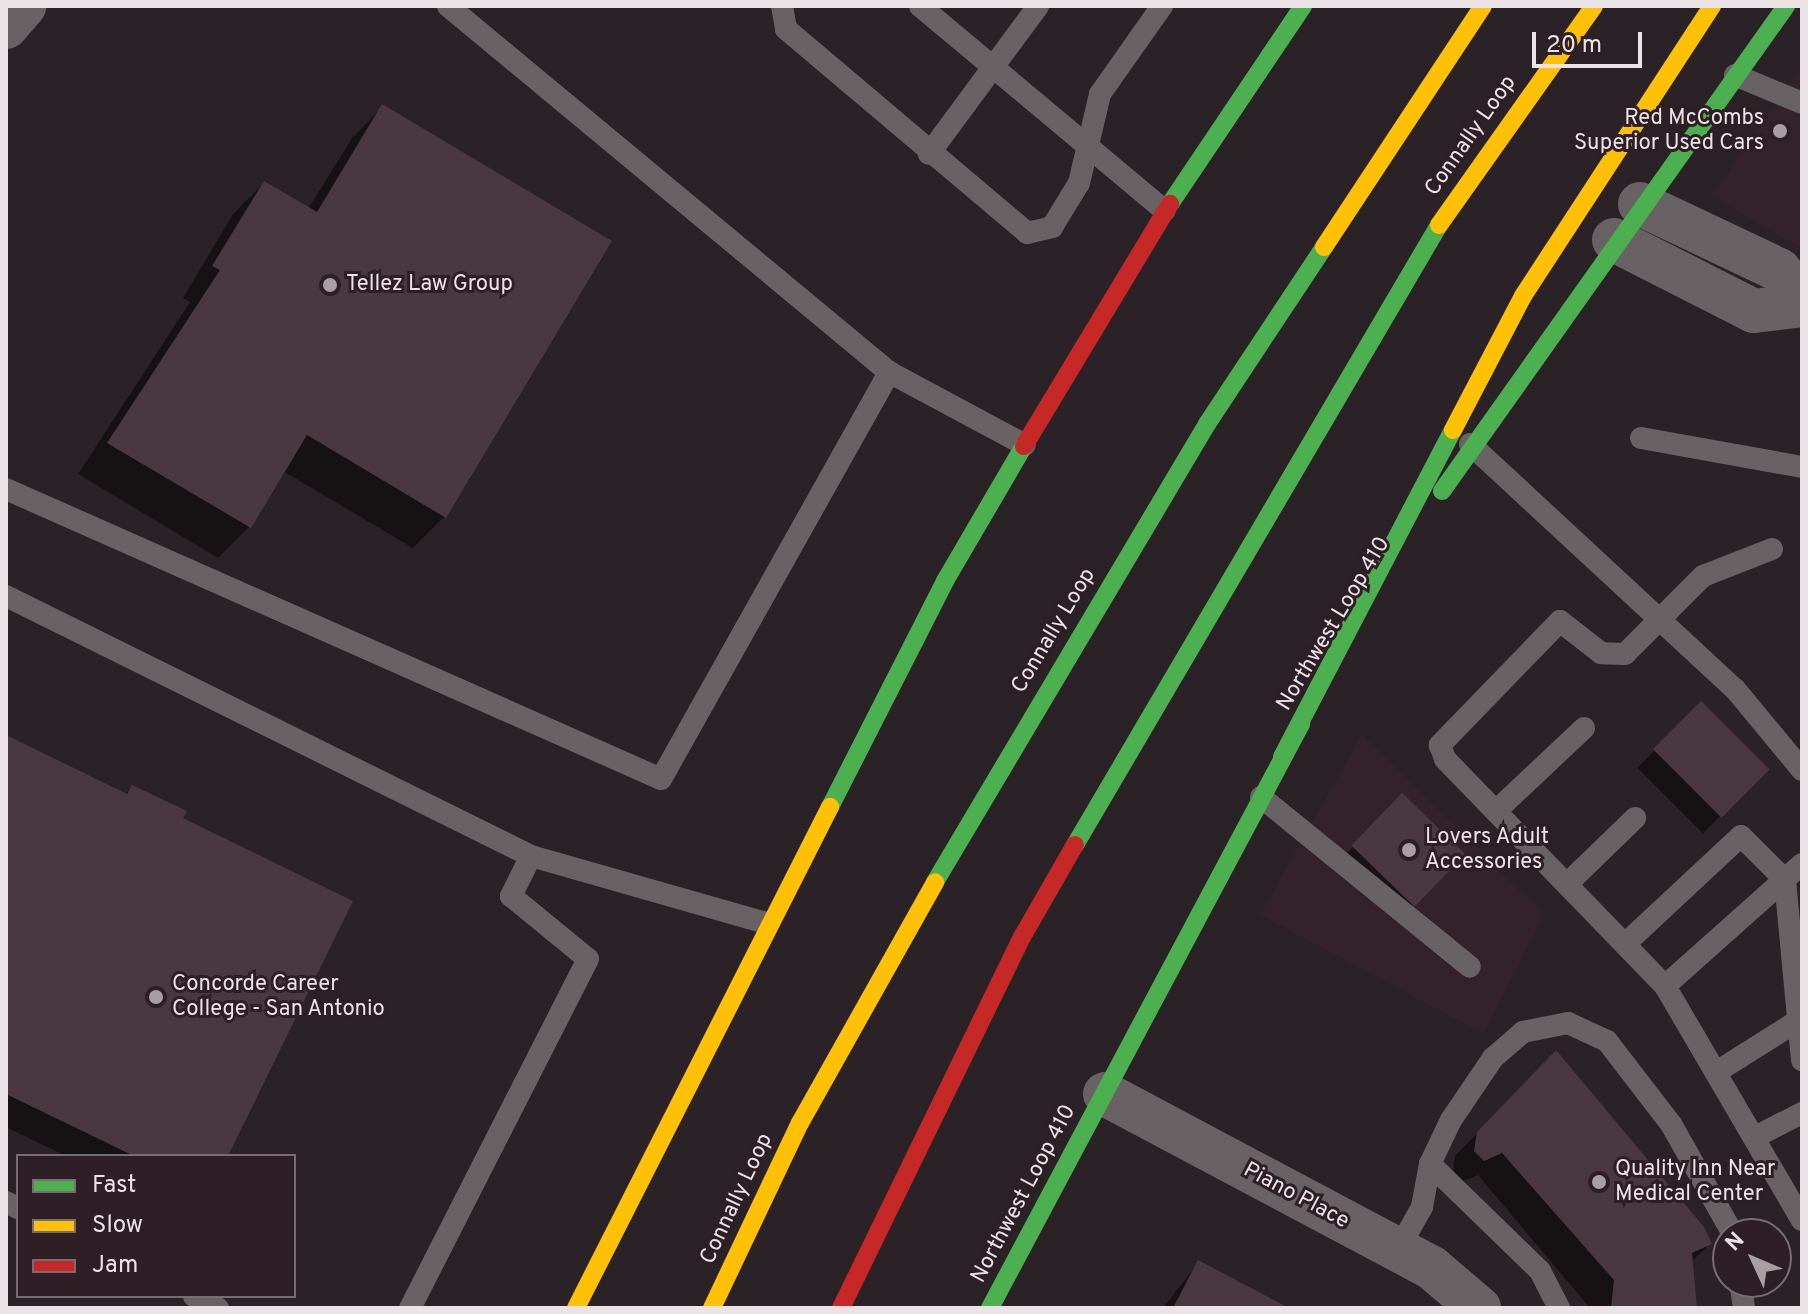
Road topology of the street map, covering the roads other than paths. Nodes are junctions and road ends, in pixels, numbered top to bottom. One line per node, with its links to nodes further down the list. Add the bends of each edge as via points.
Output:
1 (24, 6): 12 (street)
2 (448, 6): 23 (lane)
3 (782, 6): 17 (lane, via 786,29)
4 (920, 6): 13 (lane)
5 (1038, 6): 13 (lane)
6 (1162, 6): 16 (lane, via 1100,94)
7 (1303, 6): 19 (main road)
8 (1483, 6): 59 (main road, Connally Loop, via 1207,424 994,777 800,1123)
9 (1594, 6): 60 (main road, Connally Loop, via 1452,203 1230,574 1022,937)
10 (1712, 6): 33 (main road, via 1523,296)
11 (1786, 6): 14 (main road, Northwest Loop 410)
12 (6, 27)
13 (995, 71): 16 (lane); 17 (lane)
14 (1735, 75): 15 (lane); 18 (main road, Northwest Loop 410)
15 (1802, 103)
16 (1087, 151): 17 (lane, via 1079,183 1052,227 1027,233); 19 (lane)
17 (929, 154)
18 (1640, 204): 20 (main road, Northwest Loop 410); 21 (street, via 1779,270)
19 (1165, 211): 26 (main road)
20 (1614, 240): 22 (street, via 1754,311); 25 (main road, Northwest Loop 410)
21 (1802, 297)
22 (1802, 305)
23 (889, 372): 26 (lane); 28 (lane, via 661,779)
24 (1641, 438): 27 (lane)
25 (1470, 444): 31 (lane); 33 (main road, Northwest Loop 410)
26 (1025, 445): 41 (main road, via 930,608)
27 (1802, 467)
28 (6, 489)
29 (1772, 549): 31 (lane, via 1703,576)
30 (6, 596): 38 (lane)
31 (1663, 620): 34 (lane, via 1735,689); 36 (lane, via 1613,657 1560,621 1444,734 1445,759)
32 (1584, 728): 36 (lane)
33 (1282, 757): 35 (main road, Northwest Loop 410)
34 (1802, 770)
35 (1261, 797): 43 (lane); 48 (main road, Northwest Loop 410)
36 (1496, 811): 40 (lane)
37 (1635, 818): 40 (lane)
38 (531, 856): 41 (lane); 57 (lane, via 511,896 588,959)
39 (1794, 872): 42 (lane, via 1741,836); 44 (lane); 45 (lane)
40 (1567, 884): 42 (lane)
41 (766, 923): 58 (main road)
42 (1625, 944): 44 (lane)
43 (1470, 967)
44 (1665, 986): 47 (lane)
45 (1799, 1020): 46 (lane); 47 (lane)
46 (1802, 1060)
47 (1718, 1071): 50 (lane)
48 (1105, 1094): 54 (street, Piano Place); 61 (main road, Northwest Loop 410)
49 (1802, 1113): 50 (lane)
50 (1757, 1136): 53 (lane)
51 (1430, 1164): 52 (lane, via 1493,1058 1523,1032 1568,1023 1607,1041 1671,1124); 54 (lane, via 1422,1207); 63 (lane, via 1540,1271)
52 (1724, 1218)
53 (1802, 1220)
54 (1398, 1250): 62 (street, Piano Place)
55 (198, 1298): 56 (lane)
56 (218, 1308)
57 (410, 1308)
58 (576, 1308)
59 (712, 1308)
60 (841, 1308)
61 (990, 1308)
62 (1479, 1308)
63 (1559, 1308)

